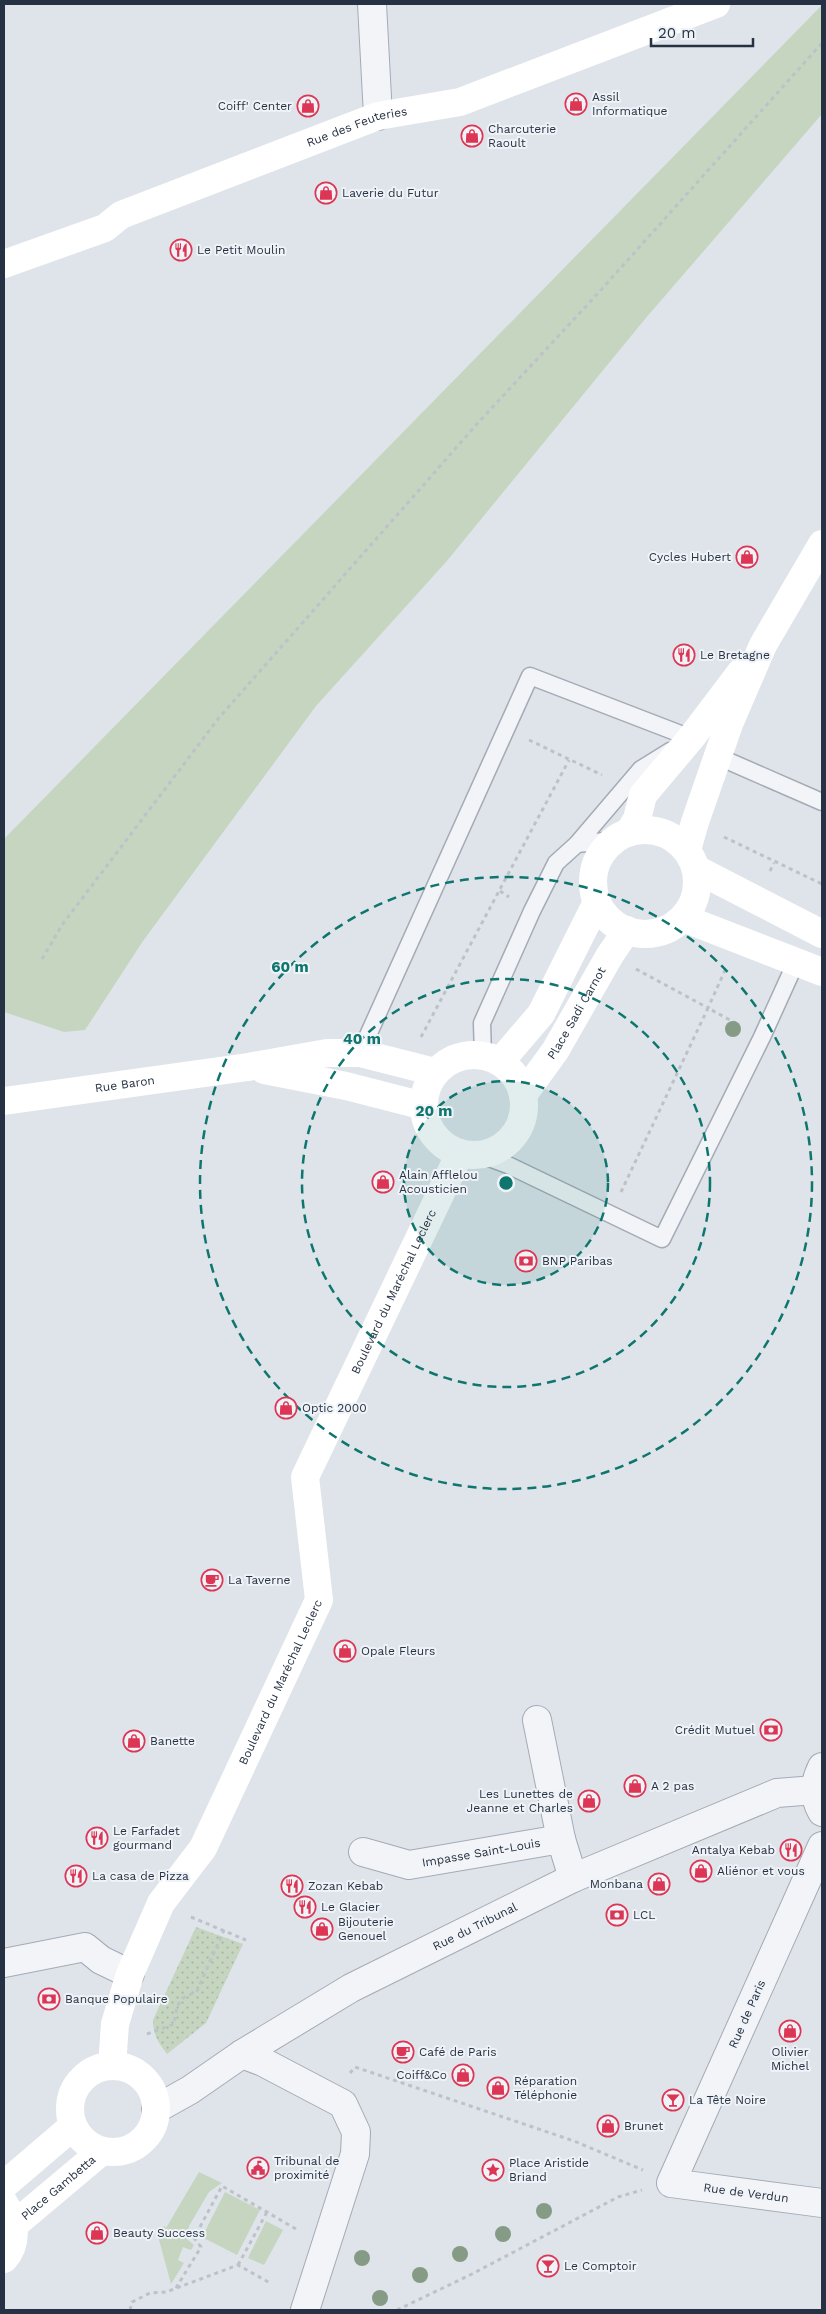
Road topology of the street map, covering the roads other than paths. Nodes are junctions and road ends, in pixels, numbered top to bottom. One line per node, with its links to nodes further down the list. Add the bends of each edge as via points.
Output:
1 (372, 4): 3 (street)
2 (716, 4): 3 (main road, Rue des Feuteries, via 460,102)
3 (378, 116): 4 (main road, Rue des Feuteries, via 121,215 105,228)
4 (4, 264)
5 (822, 544): 6 (main road)
6 (723, 714): 7 (main road); 8 (main road)
7 (691, 738): 10 (main road, via 643,796 637,819); 11 (lane, via 641,769); 19 (lane, via 530,676)
8 (720, 756): 9 (lane); 12 (main road, via 694,822)
9 (822, 802)
10 (621, 836): 11 (lane); 12 (main road, via 645,829 661,831 676,838); 13 (main road, via 602,852 595,868 593,885)
11 (576, 844): 20 (lane, via 556,864 482,1023)
12 (692, 860): 14 (main road, via 697,887 693,904); 16 (main road, via 756,900)
13 (597, 902): 15 (main road, via 614,924); 20 (main road, via 541,1014)
14 (683, 918): 15 (main road, via 657,933); 17 (main road)
15 (627, 930): 23 (main road, Place Sadi Carnot, via 555,1050)
16 (822, 934)
17 (796, 962): 18 (main road); 26 (lane, via 662,1239 508,1165)
18 (822, 972)
19 (360, 1053): 21 (main road, Rue Baron, via 327,1053); 22 (main road, Rue Baron)
20 (491, 1059): 22 (main road, via 470,1055 457,1058); 23 (main road, via 518,1082)
21 (248, 1067): 24 (main road, Rue Baron); 25 (main road, Rue Baron, via 346,1086)
22 (436, 1072): 25 (main road, via 427,1088)
23 (523, 1095): 26 (main road, via 520,1127 510,1140 497,1150)
24 (4, 1102)
25 (424, 1106): 26 (main road, via 426,1122 434,1136 446,1146)
26 (471, 1154): 34 (main road, Boulevard du Maréchal Leclerc, via 305,1477 319,1600 204,1848 161,1903)
27 (537, 1720): 29 (street)
28 (820, 1790): 32 (street, Rue du Tribunal, via 777,1793)
29 (561, 1839): 31 (street, Impasse Saint-Louis, via 408,1865); 32 (street)
30 (822, 1846): 40 (street, Rue de Paris)
31 (363, 1852)
32 (573, 1878): 35 (street, Rue du Tribunal, via 351,1988)
33 (4, 1963): 34 (street, via 85,1947 101,1960)
34 (130, 1974): 36 (main road, Boulevard du Maréchal Leclerc, via 115,2024)
35 (242, 2054): 37 (street, Rue du Tribunal); 45 (street, via 343,2104 356,2132 355,2154)
36 (112, 2066): 37 (main road, via 125,2068 142,2078 153,2095); 38 (main road, via 98,2068 77,2086 71,2098)
37 (156, 2109): 39 (main road, via 154,2122 139,2143 115,2152)
38 (73, 2126): 39 (main road, via 80,2137); 41 (main road)
39 (102, 2151): 43 (main road, Place Gambetta)
40 (671, 2182): 42 (street, Rue de Verdun)
41 (4, 2185)
42 (822, 2203)
43 (9, 2214): 44 (main road, via 13,2240)
44 (4, 2259)
45 (305, 2310)

